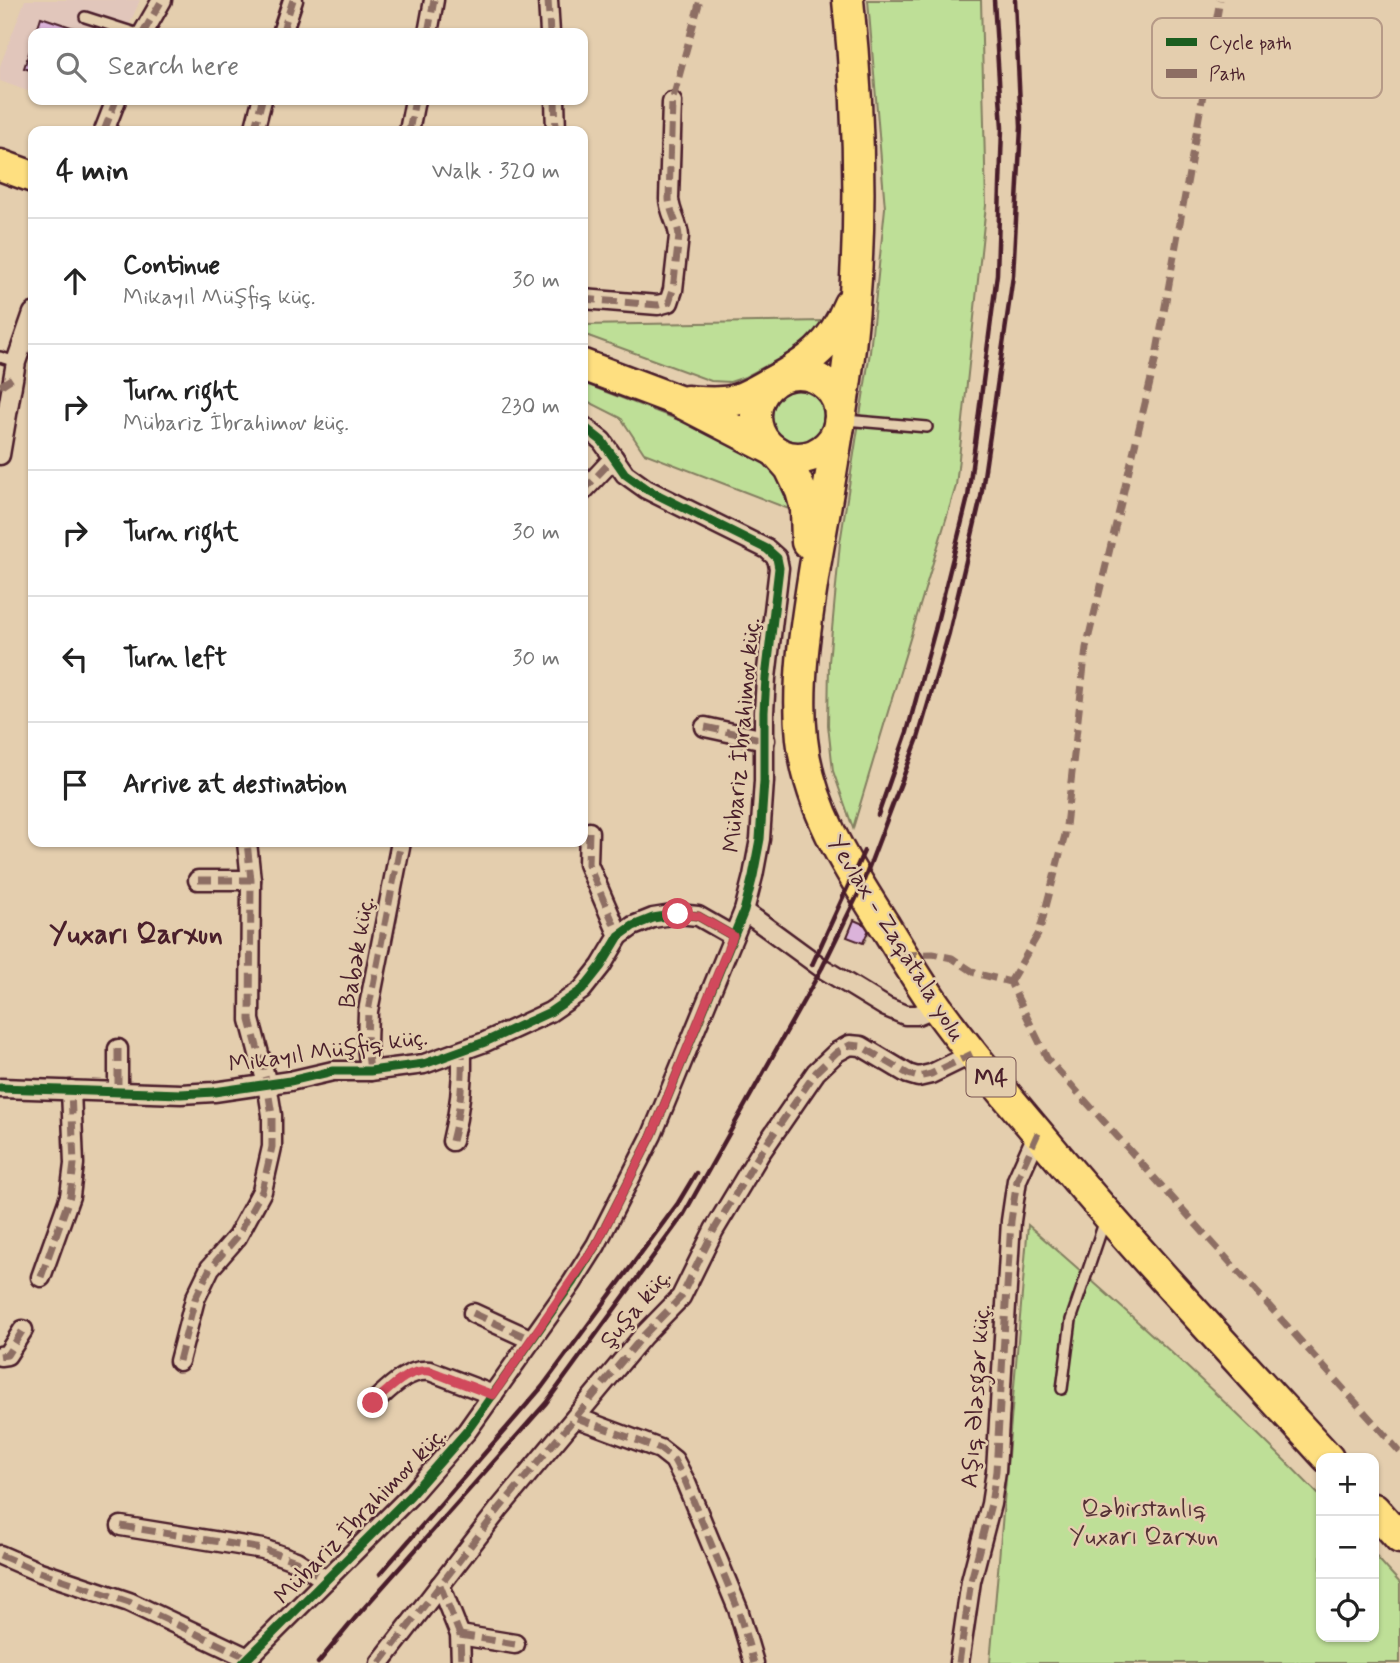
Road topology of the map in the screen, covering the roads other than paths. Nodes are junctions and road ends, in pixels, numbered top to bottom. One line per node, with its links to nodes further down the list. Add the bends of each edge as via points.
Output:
1 (162, 0): 8 (street)
2 (293, 0): 9 (street)
3 (434, 0): 10 (street)
4 (548, 0): 11 (street)
5 (848, 0): 23 (highway, via 858,155)
6 (85, 17): 7 (lane)
7 (119, 28)
8 (146, 28)
9 (284, 28)
10 (429, 28)
11 (551, 28)
12 (672, 102): 24 (street, via 669,199 678,236 670,302)
13 (114, 105): 17 (street)
14 (261, 105): 18 (street)
15 (414, 105): 19 (street)
16 (555, 105): 20 (street)
17 (105, 126)
18 (255, 126)
19 (410, 126)
20 (556, 126)
21 (0, 165): 22 (highway)
22 (28, 175)
23 (855, 290): 28 (highway, via 831,339 807,362); 30 (highway)
24 (588, 299)
25 (28, 324): 27 (street)
26 (588, 367): 29 (highway)
27 (8, 370): 34 (street)
28 (776, 380): 29 (highway, via 734,400); 30 (highway, via 803,374 820,380 834,393); 33 (highway, via 759,401 756,419 762,437)
29 (676, 400): 33 (highway)
30 (840, 420): 31 (lane); 33 (highway, via 827,446 811,455 793,457); 37 (highway)
31 (927, 427)
32 (588, 430): 35 (street, Mübariz İbrahimov küç.)
33 (775, 451): 37 (highway, via 796,478 806,509)
34 (0, 455)
35 (614, 458): 36 (street); 39 (street, Mübariz İbrahimov küç., via 625,474 646,489 777,558)
36 (588, 486)
37 (806, 623): 48 (highway, Yevlax - Zaqatala yolu / M4, via 802,739 808,776 821,814 861,888)
38 (705, 727): 39 (street)
39 (765, 740): 45 (street, Mübariz İbrahimov küç., via 760,839)
40 (589, 832): 46 (street, via 588,864)
41 (248, 847): 44 (street)
42 (400, 847): 52 (street, Babək küç., via 368,1011)
43 (198, 880): 44 (street)
44 (251, 880): 53 (street, via 250,1020)
45 (744, 911): 47 (street, Mübariz İbrahimov küç.); 48 (street, via 822,968 886,1007 905,1015)
46 (619, 936): 47 (street, via 633,926 678,914 698,916); 50 (street, Mikayıl Müşfiq küç., via 582,990 550,1012)
47 (733, 936): 63 (street, Mübariz İbrahimov küç., via 652,1135 596,1245)
48 (937, 1007): 51 (highway, Yevlax - Zaqatala yolu / M4)
49 (118, 1049): 56 (street)
50 (462, 1051): 52 (street, Mikayıl Müşfiq küç., via 425,1064); 58 (street, via 463,1084)
51 (972, 1054): 57 (highway, Yevlax - Zaqatala yolu / M4); 69 (street, Şuşa küç., via 918,1077 861,1046 849,1045 837,1052 816,1072 759,1154 681,1297)
52 (370, 1071): 53 (street, Mikayıl Müşfiq küç., via 334,1071)
53 (267, 1084): 56 (street, Mikayıl Müşfiq küç., via 181,1094); 65 (street, via 272,1147 262,1191 237,1237 210,1268 195,1299)
54 (0, 1088): 55 (street, Mikayıl Müşfiq küç.)
55 (71, 1090): 56 (street, Mikayıl Müşfiq küç.); 60 (street, via 71,1196)
56 (118, 1091)
57 (1038, 1133): 59 (highway, Yevlax - Zaqatala yolu / M4); 83 (street, Aşıq Ələsgər küç., via 1017,1180 996,1471 971,1581)
58 (452, 1141)
59 (1107, 1215): 66 (lane, via 1071,1320); 70 (highway, Yevlax - Zaqatala yolu / M4)
60 (41, 1277)
61 (473, 1313): 63 (street)
62 (23, 1330): 64 (street, via 7,1355)
63 (532, 1340): 67 (street, Mübariz İbrahimov küç.)
64 (0, 1356)
65 (179, 1361)
66 (1062, 1389)
67 (493, 1395): 68 (street, via 419,1370); 75 (street, Mübariz İbrahimov küç., via 410,1496)
68 (373, 1403)
69 (577, 1418): 76 (street, Şuşa küç.); 82 (street, via 660,1449 674,1460 738,1609)
70 (1323, 1453)
71 (1379, 1515): 73 (highway)
72 (121, 1526): 75 (street, via 263,1549 296,1561)
73 (1400, 1538)
74 (0, 1555): 79 (street, via 129,1602)
75 (326, 1580): 79 (street, Mübariz İbrahimov küç.)
76 (440, 1585): 77 (street); 80 (street, Şuşa küç.)
77 (460, 1635): 78 (street); 81 (street)
78 (515, 1643)
79 (245, 1661)
80 (380, 1663)
81 (461, 1663)
82 (754, 1663)
83 (959, 1663)

